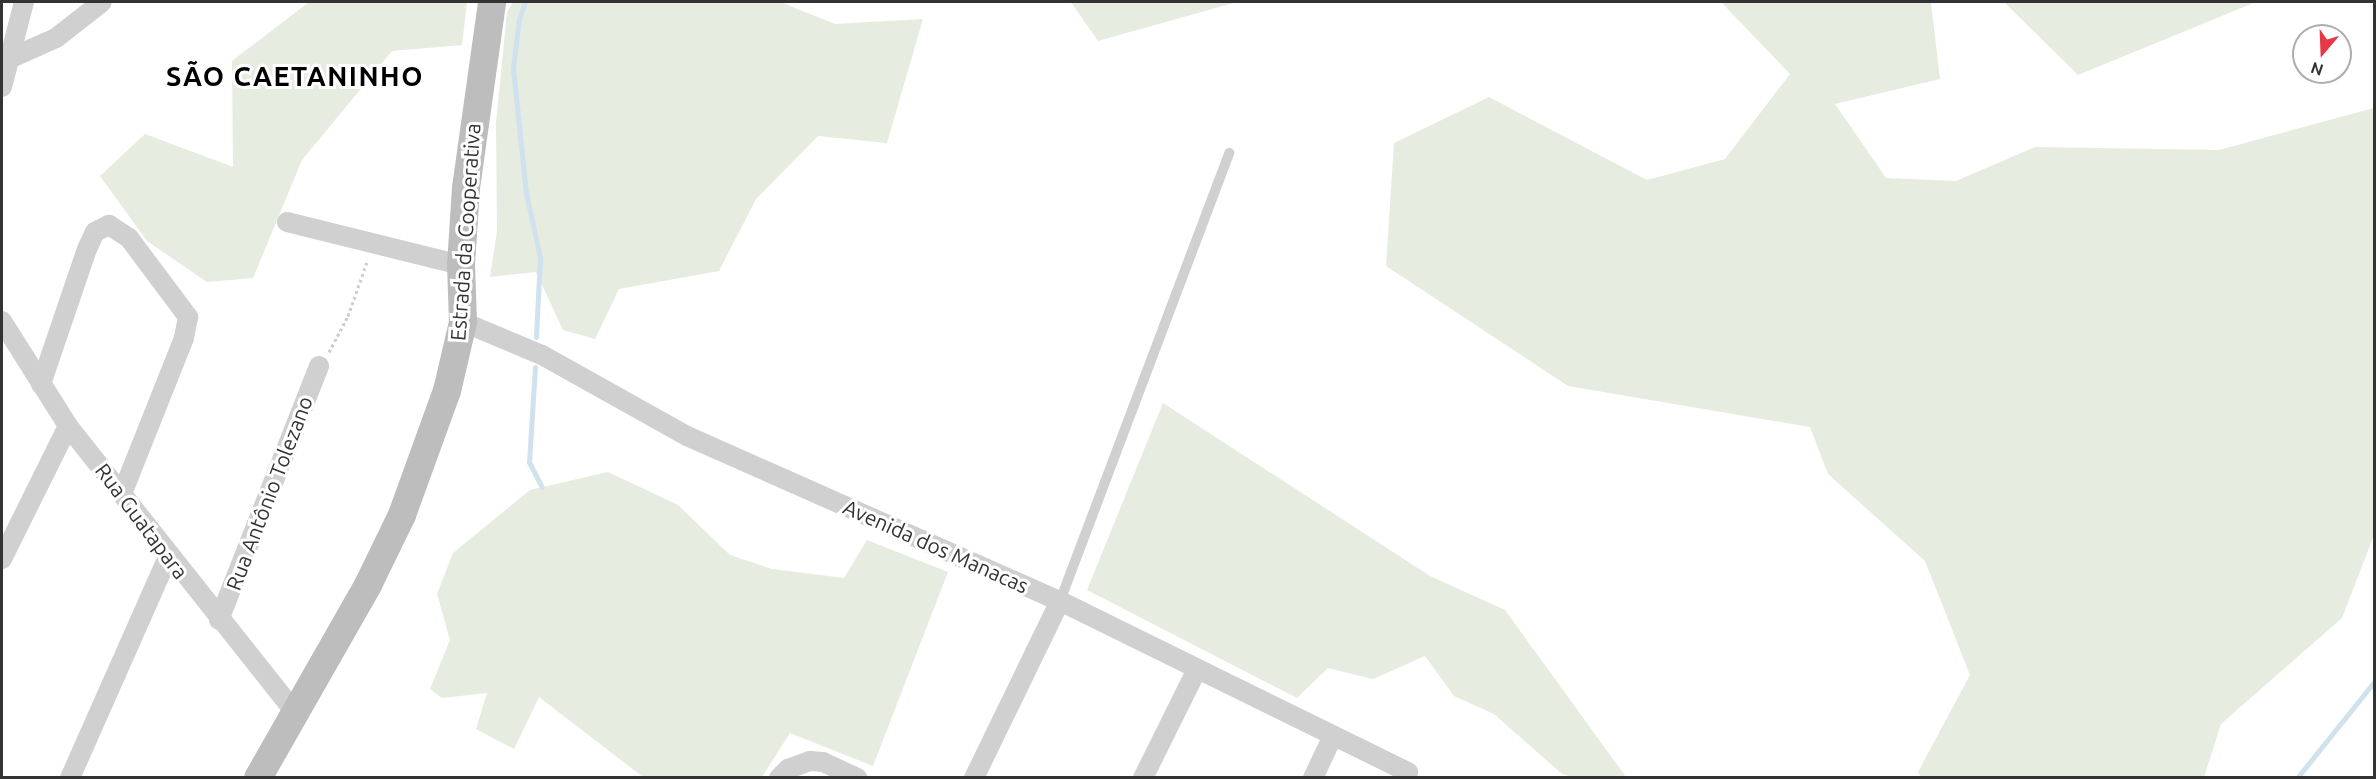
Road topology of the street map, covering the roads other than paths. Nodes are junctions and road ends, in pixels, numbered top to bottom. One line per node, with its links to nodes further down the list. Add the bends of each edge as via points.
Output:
1 (24, 2): 4 (street)
2 (102, 2): 4 (street, via 56,38)
3 (492, 2): 8 (main road, Estrada da Cooperativa, via 475,103)
4 (11, 58): 5 (street)
5 (2, 87)
6 (1229, 153): 17 (lane)
7 (287, 222): 8 (street)
8 (461, 265): 10 (main road, Estrada da Cooperativa)
9 (2, 321): 12 (street, Rua Guatapara)
10 (463, 321): 17 (street, Avenida dos Manacas, via 542,355 687,436); 20 (main road, Estrada da Cooperativa, via 447,391 402,515 368,585)
11 (319, 366): 18 (street, Rua Antônio Tolezano)
12 (41, 384): 13 (street, Rua Guatapara); 14 (street, via 83,259 95,232 103,225 129,238 188,317 184,338)
13 (68, 426): 14 (street, Rua Guatapara); 16 (street)
14 (122, 494): 15 (street, Rua Guatapara)
15 (168, 557): 18 (street, Rua Guatapara); 23 (street)
16 (2, 559)
17 (1060, 601): 19 (street, Avenida dos Manacas); 27 (street)
18 (219, 620): 20 (street, Rua Guatapara)
19 (1197, 669): 21 (street, Avenida dos Manacas); 28 (street)
20 (294, 712): 24 (main road, Estrada da Cooperativa)
21 (1332, 738): 22 (street, Avenida dos Manacas); 29 (street)
22 (1408, 772)
23 (70, 777)
24 (258, 777)
25 (779, 777): 26 (street, via 810,761 823,762)
26 (857, 777)
27 (974, 777)
28 (1143, 777)
29 (1313, 777)

